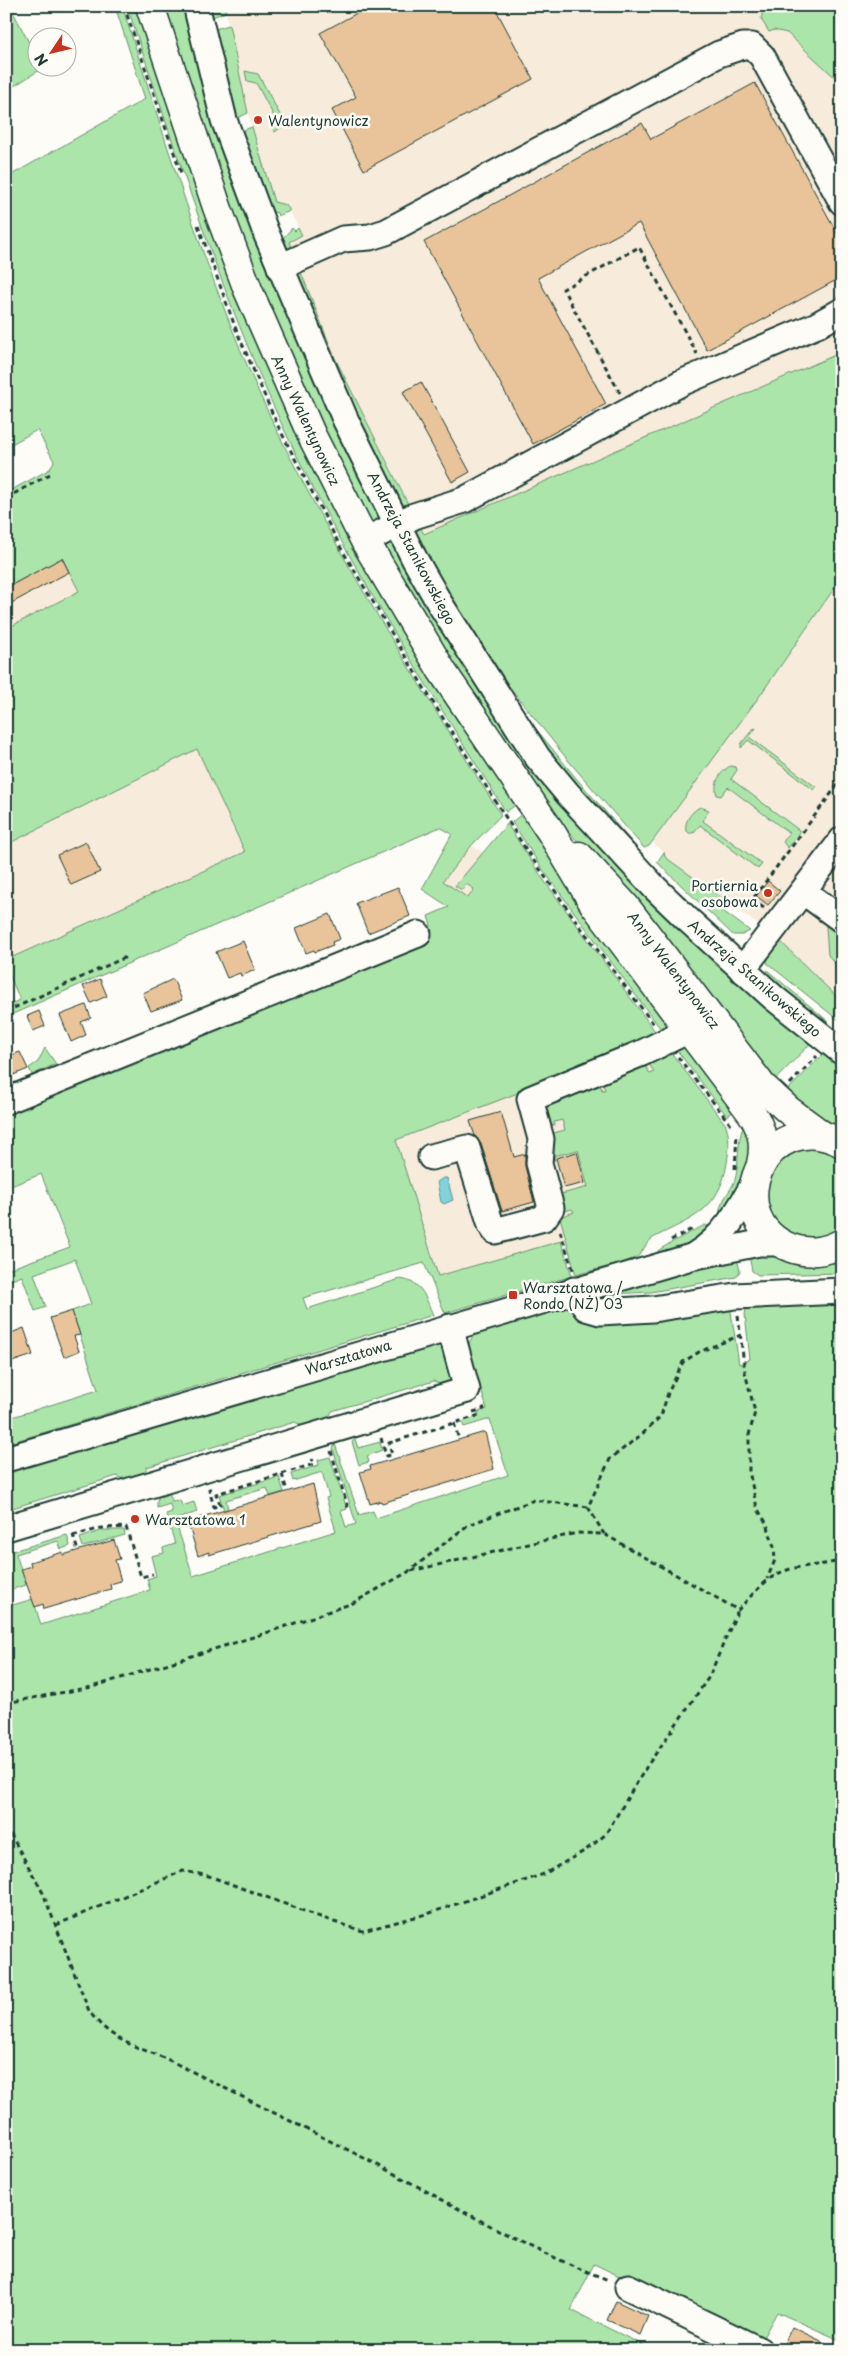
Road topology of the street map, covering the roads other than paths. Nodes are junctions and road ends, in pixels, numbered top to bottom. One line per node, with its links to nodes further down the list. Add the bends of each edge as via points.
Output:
1 (150, 6): 7 (main road, Anny Walentynowicz, via 251,297 309,429)
2 (198, 13): 4 (street, Andrzeja Stanikowskiego, via 226,127)
3 (842, 202): 4 (street, via 762,56 752,46 743,46 719,54 386,232 343,240)
4 (280, 267): 6 (street, Andrzeja Stanikowskiego, via 337,401)
5 (842, 312): 6 (street, via 707,371 468,498)
6 (397, 524): 7 (street); 13 (street, Andrzeja Stanikowskiego, via 440,604 546,768 655,888)
7 (365, 541): 8 (main road, Anny Walentynowicz, via 446,677)
8 (530, 800): 14 (main road, Anny Walentynowicz, via 601,915); 17 (main road, Anny Walentynowicz, via 625,906 762,1086 788,1110)
9 (842, 840): 10 (street)
10 (804, 892): 11 (street); 13 (street)
11 (842, 920)
12 (418, 934): 16 (street)
13 (742, 970): 15 (street, Andrzeja Stanikowskiego)
14 (689, 1030): 18 (street, via 530,1099 541,1139 539,1163 551,1208 544,1218 496,1231 491,1225 467,1148); 19 (main road, Anny Walentynowicz, via 757,1120 763,1141)
15 (842, 1052)
16 (6, 1101)
17 (835, 1139): 19 (main road, via 806,1135 790,1138 776,1146)
18 (431, 1157)
19 (757, 1173): 20 (main road, Anny Walentynowicz, via 753,1198 757,1213 764,1227); 22 (street, Warsztatowa, via 726,1228)
20 (781, 1243): 21 (main road, via 797,1250); 22 (street, Warsztatowa, via 759,1243)
21 (835, 1249)
22 (691, 1257): 23 (street, Warsztatowa)
23 (574, 1290): 24 (street, via 586,1308 600,1312 654,1309 735,1296); 25 (street, Warsztatowa)
24 (842, 1291)
25 (450, 1327): 26 (street, Warsztatowa); 27 (street, via 467,1390)
26 (6, 1459)
27 (6, 1528)
28 (628, 2286): 29 (street)
29 (759, 2350)

